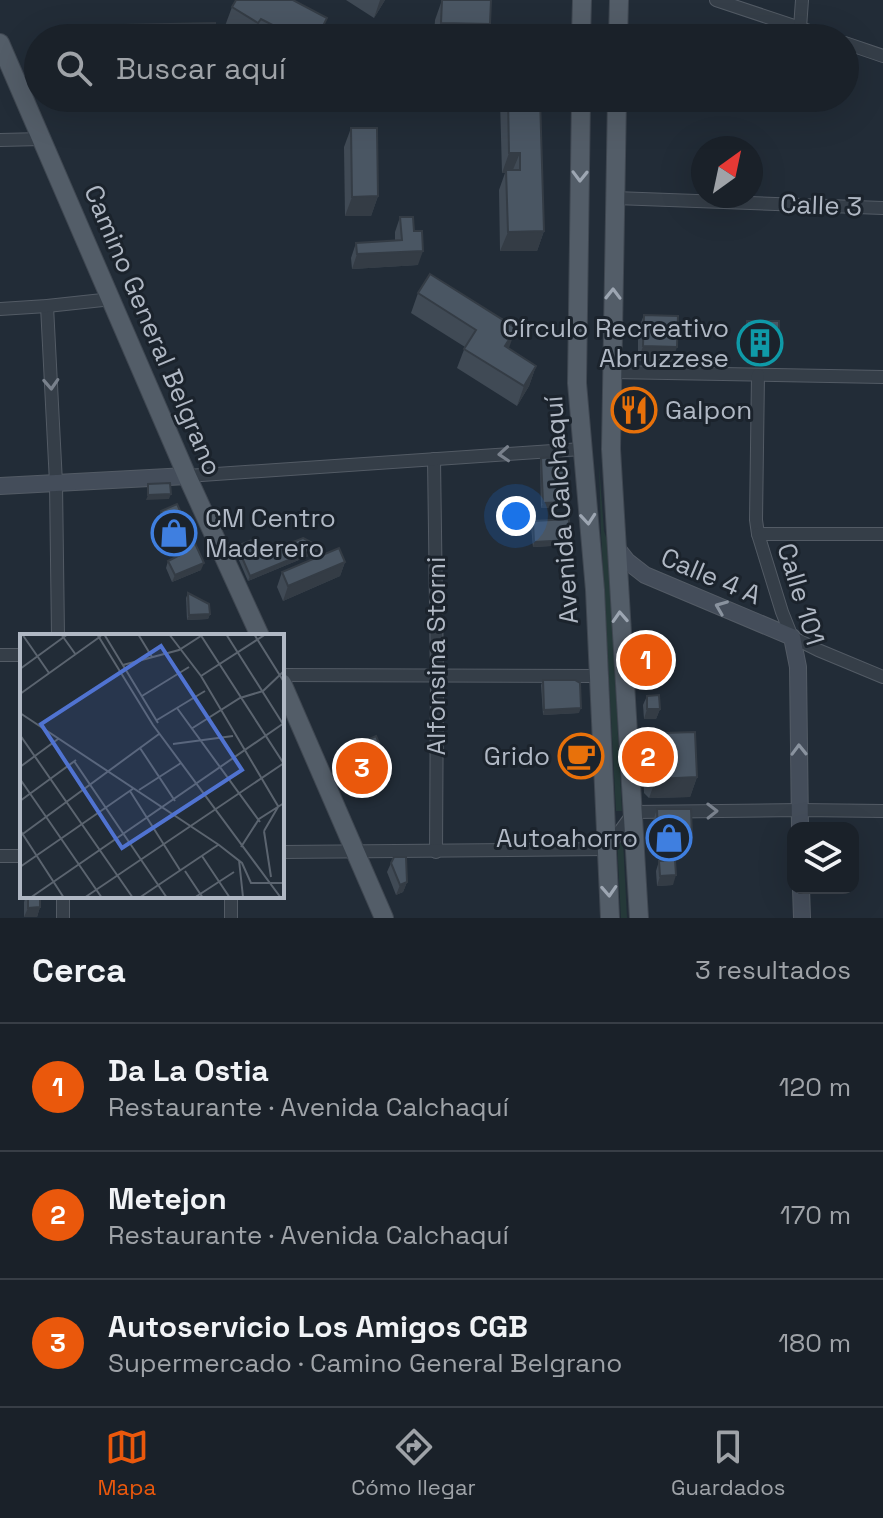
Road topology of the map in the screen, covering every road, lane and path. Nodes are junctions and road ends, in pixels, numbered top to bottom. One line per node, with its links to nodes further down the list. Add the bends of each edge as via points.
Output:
1 (582, 0): 5 (main road)
2 (619, 0): 6 (main road)
3 (716, 0): 7 (street)
4 (802, 0): 8 (street)
5 (581, 24)
6 (618, 24)
7 (788, 24)
8 (800, 24)
9 (0, 43): 12 (main road, Camino General Belgrano)
10 (859, 48): 11 (street)
11 (883, 56)
12 (24, 98)
13 (30, 112): 16 (main road, Camino General Belgrano)
14 (581, 112): 26 (main road, Avenida Calchaquí, one-way to 26, via 577,383)
15 (617, 112): 18 (main road, Avenida Calchaquí)
16 (42, 139): 17 (street); 20 (main road, Camino General Belgrano)
17 (0, 140)
18 (615, 198): 19 (street, Calle 3); 23 (main road, Avenida Calchaquí, one-way to 18)
19 (883, 208)
20 (112, 299): 21 (street); 29 (main road, Camino General Belgrano)
21 (47, 306): 22 (street); 30 (street, one-way to 30)
22 (0, 309)
23 (612, 372): 24 (street); 28 (main road, Avenida Calchaquí)
24 (758, 375): 25 (street); 32 (street, Calle 101)
25 (883, 377)
26 (582, 449): 27 (street, one-way to 27); 28 (main road, via 604,455); 40 (main road, Avenida Calchaquí, one-way to 40)
27 (434, 459): 29 (street); 39 (street, Alfonsina Storni)
28 (612, 472): 34 (main road, Avenida Calchaquí)
29 (187, 476): 30 (street); 36 (main road, Camino General Belgrano)
30 (56, 483): 31 (street); 35 (street)
31 (0, 486)
32 (758, 534): 33 (street); 37 (street, Calle 101)
33 (883, 534)
34 (616, 547): 37 (street, Calle 4 A, one-way to 34, via 653,579); 45 (main road, Avenida Calchaquí, one-way to 34)
35 (58, 634)
36 (259, 634)
37 (792, 637): 41 (street, Calle 4 A); 43 (street, Calle 101, one-way to 37, via 798,667)
38 (284, 675): 39 (street)
39 (437, 676): 40 (street); 50 (street, Alfonsina Storni)
40 (598, 676): 47 (main road, Avenida Calchaquí)
41 (883, 677)
42 (284, 688): 48 (main road)
43 (800, 810): 44 (street); 45 (street, one-way to 43); 46 (street, Calle 101)
44 (883, 811)
45 (634, 812): 47 (street); 54 (main road, Avenida Calchaquí)
46 (800, 822)
47 (607, 849): 50 (street); 53 (main road, Avenida Calchaquí, one-way to 53)
48 (355, 851): 49 (street); 50 (street); 52 (main road)
49 (284, 852)
50 (436, 852)
51 (801, 894): 55 (street)
52 (384, 918)
53 (610, 918)
54 (639, 918)
55 (802, 918)

